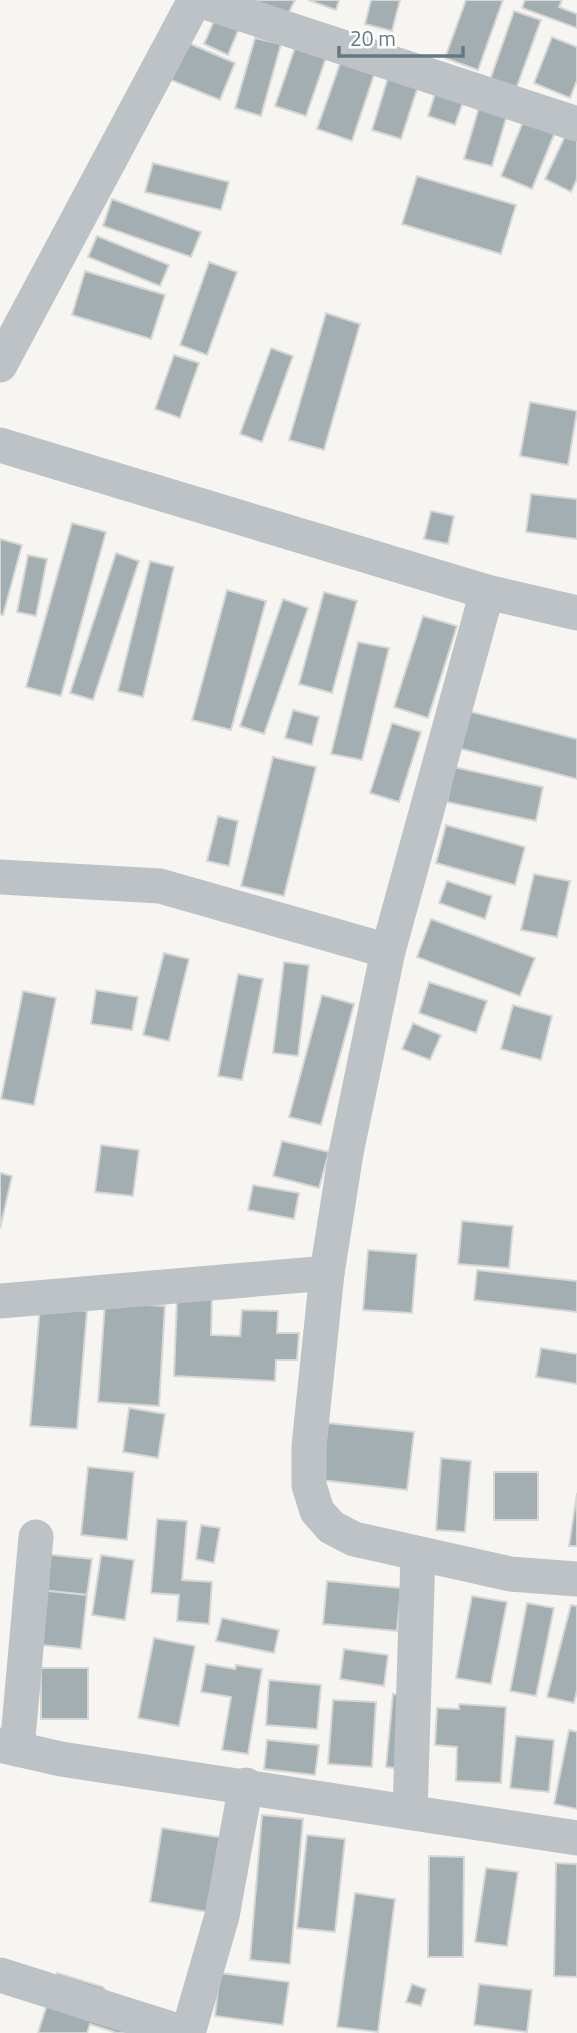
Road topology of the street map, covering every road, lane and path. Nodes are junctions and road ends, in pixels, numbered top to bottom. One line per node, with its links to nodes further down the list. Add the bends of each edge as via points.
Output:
1 (197, 0): 2 (street); 3 (street)
2 (577, 124)
3 (0, 365)
4 (0, 444): 5 (street)
5 (488, 592): 6 (street); 8 (street)
6 (577, 613)
7 (0, 877): 8 (street, via 160,886)
8 (388, 951): 9 (street, via 346,1153)
9 (327, 1273): 10 (street); 12 (street, via 309,1446 309,1485 317,1511 331,1527 354,1539)
10 (0, 1301)
11 (36, 1536): 14 (street)
12 (418, 1554): 13 (street, via 510,1574); 16 (street)
13 (577, 1579)
14 (8, 1747): 15 (street, via 61,1759)
15 (247, 1785): 16 (street); 19 (street, via 222,1916)
16 (410, 1812): 17 (street)
17 (577, 1838)
18 (0, 1975): 19 (street)
19 (186, 2033)

